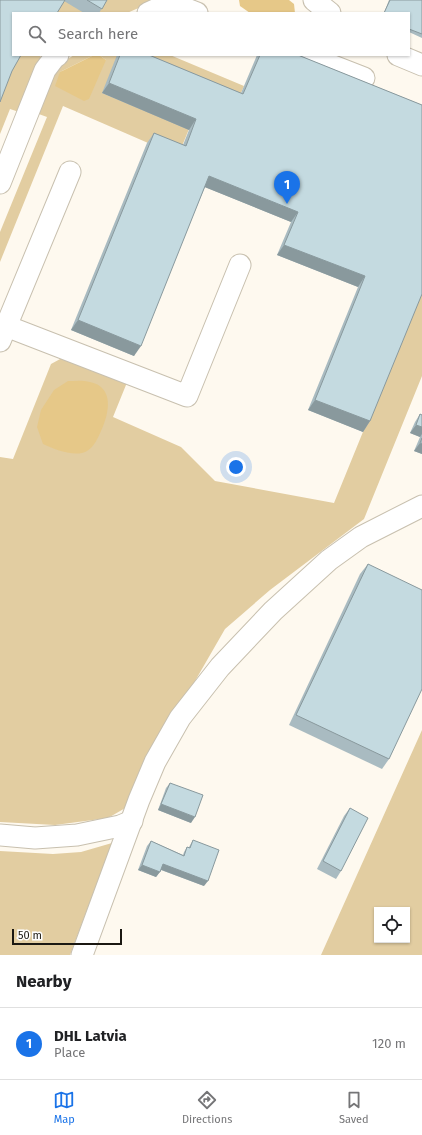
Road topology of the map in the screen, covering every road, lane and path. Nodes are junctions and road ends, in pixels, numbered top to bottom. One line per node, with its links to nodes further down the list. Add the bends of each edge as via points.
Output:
1 (314, 0): 5 (street)
2 (174, 1): 3 (street); 4 (street)
3 (150, 12)
4 (195, 12)
5 (329, 12)
6 (57, 56): 12 (street, via 45,70)
7 (308, 56): 10 (street)
8 (400, 56): 9 (street)
9 (422, 65)
10 (364, 78)
11 (70, 172): 14 (street)
12 (0, 182)
13 (240, 266): 14 (street, via 187,396)
14 (3, 334)
15 (422, 506): 16 (street, via 362,537 329,560 273,611 220,667 180,718 155,762)
16 (132, 821): 17 (street, via 77,835 35,838); 18 (street)
17 (0, 835)
18 (82, 955)

